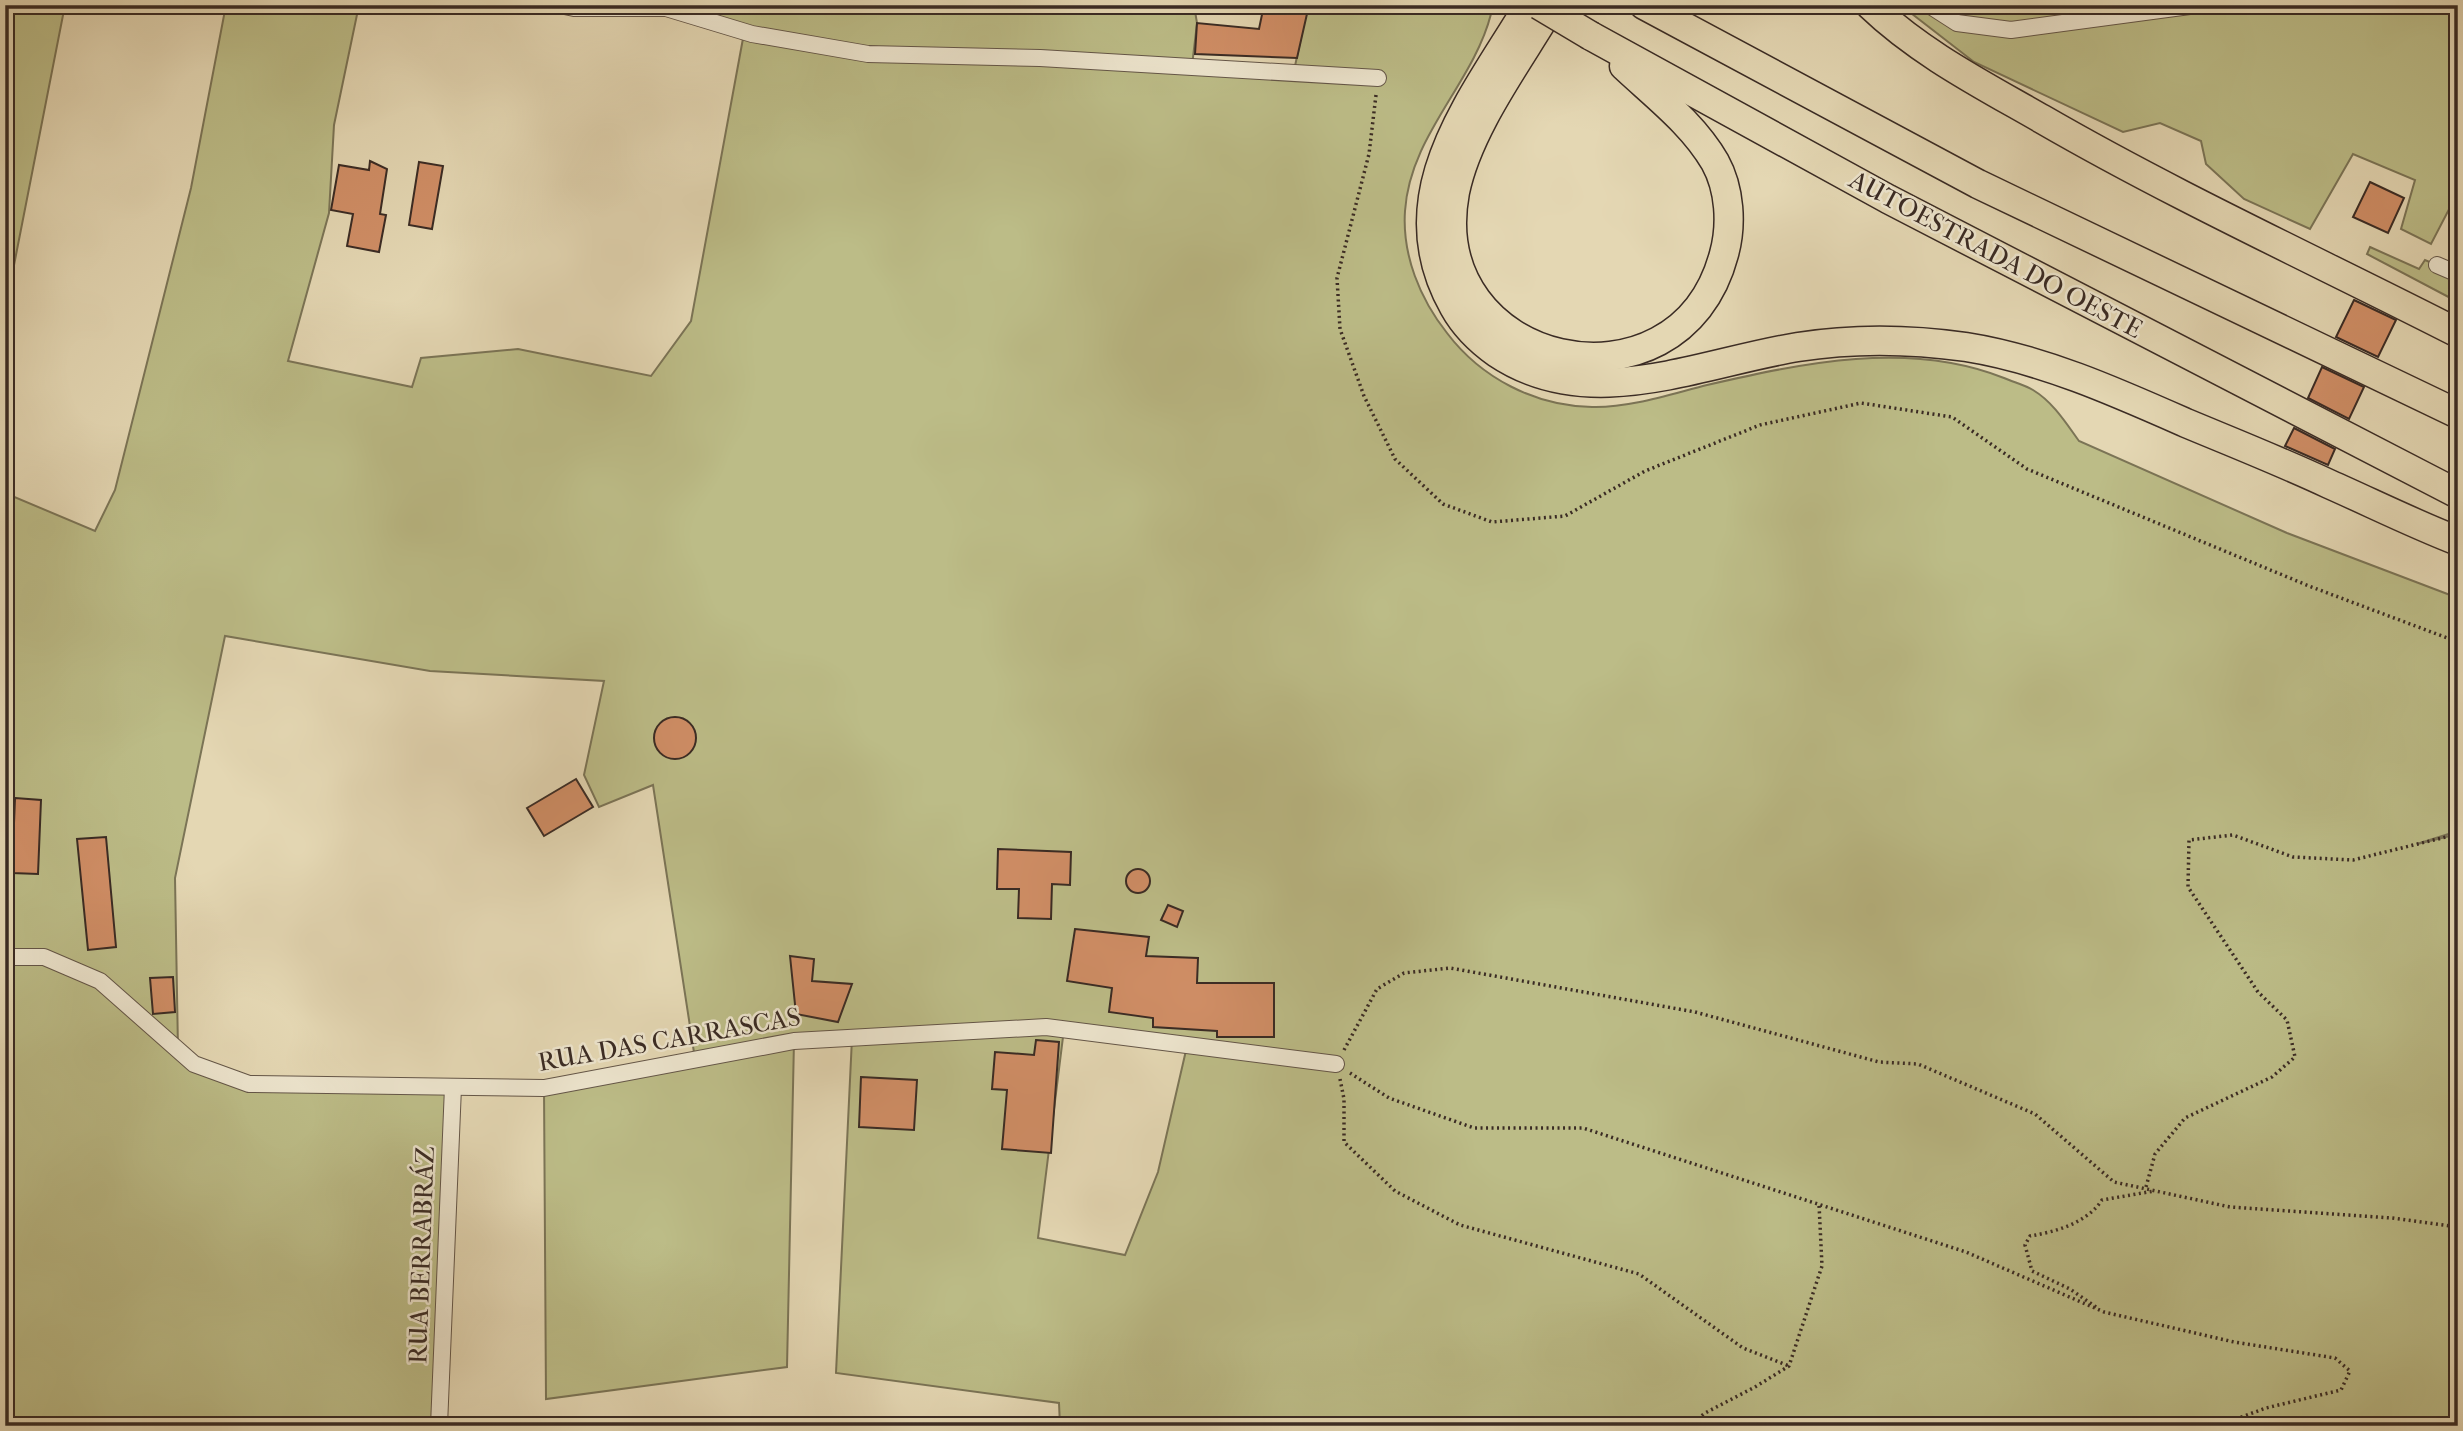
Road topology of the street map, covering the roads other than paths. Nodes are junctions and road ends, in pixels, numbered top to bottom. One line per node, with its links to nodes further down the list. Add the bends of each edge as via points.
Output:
1 (560, 5): 10 (street, via 666,8 752,34 868,54 1040,58)
2 (1529, 5): 16 (highway, via 1452,134 1439,165 1429,226 1443,288 1472,331 1506,359 1556,380 1612,383 1798,346 1901,340 1971,348 2133,399)
3 (1539, 5): 9 (highway, AUTOESTRADA DO OESTE, bridge)
4 (1552, 5): 9 (highway, via 1472,141 1455,192 1454,231 1470,289 1501,327 1552,353 1585,359 1636,351 1679,328 1703,300 1728,240 1724,187 1700,138)
5 (1644, 5): 14 (highway, AUTOESTRADA DO OESTE, via 1978,184)
6 (1870, 5): 13 (highway, via 1963,74 2110,158)
7 (1929, 5): 8 (street, via 1956,23 2011,30)
8 (2197, 5)
9 (1591, 36): 15 (highway, AUTOESTRADA DO OESTE, via 1888,199)
10 (1378, 78)
11 (2437, 265): 12 (street)
12 (2458, 274)
13 (2458, 333)
14 (2458, 414)
15 (2458, 494)
16 (2458, 541)
17 (5, 957): 19 (street, RUA DAS CARRASCAS, via 44,957 100,981 194,1064 249,1084)
18 (1336, 1064): 19 (street, RUA DAS CARRASCAS, via 1046,1027 794,1041 544,1088)
19 (453, 1087): 20 (street, RUA BERRABRÁZ)
20 (439, 1426)

